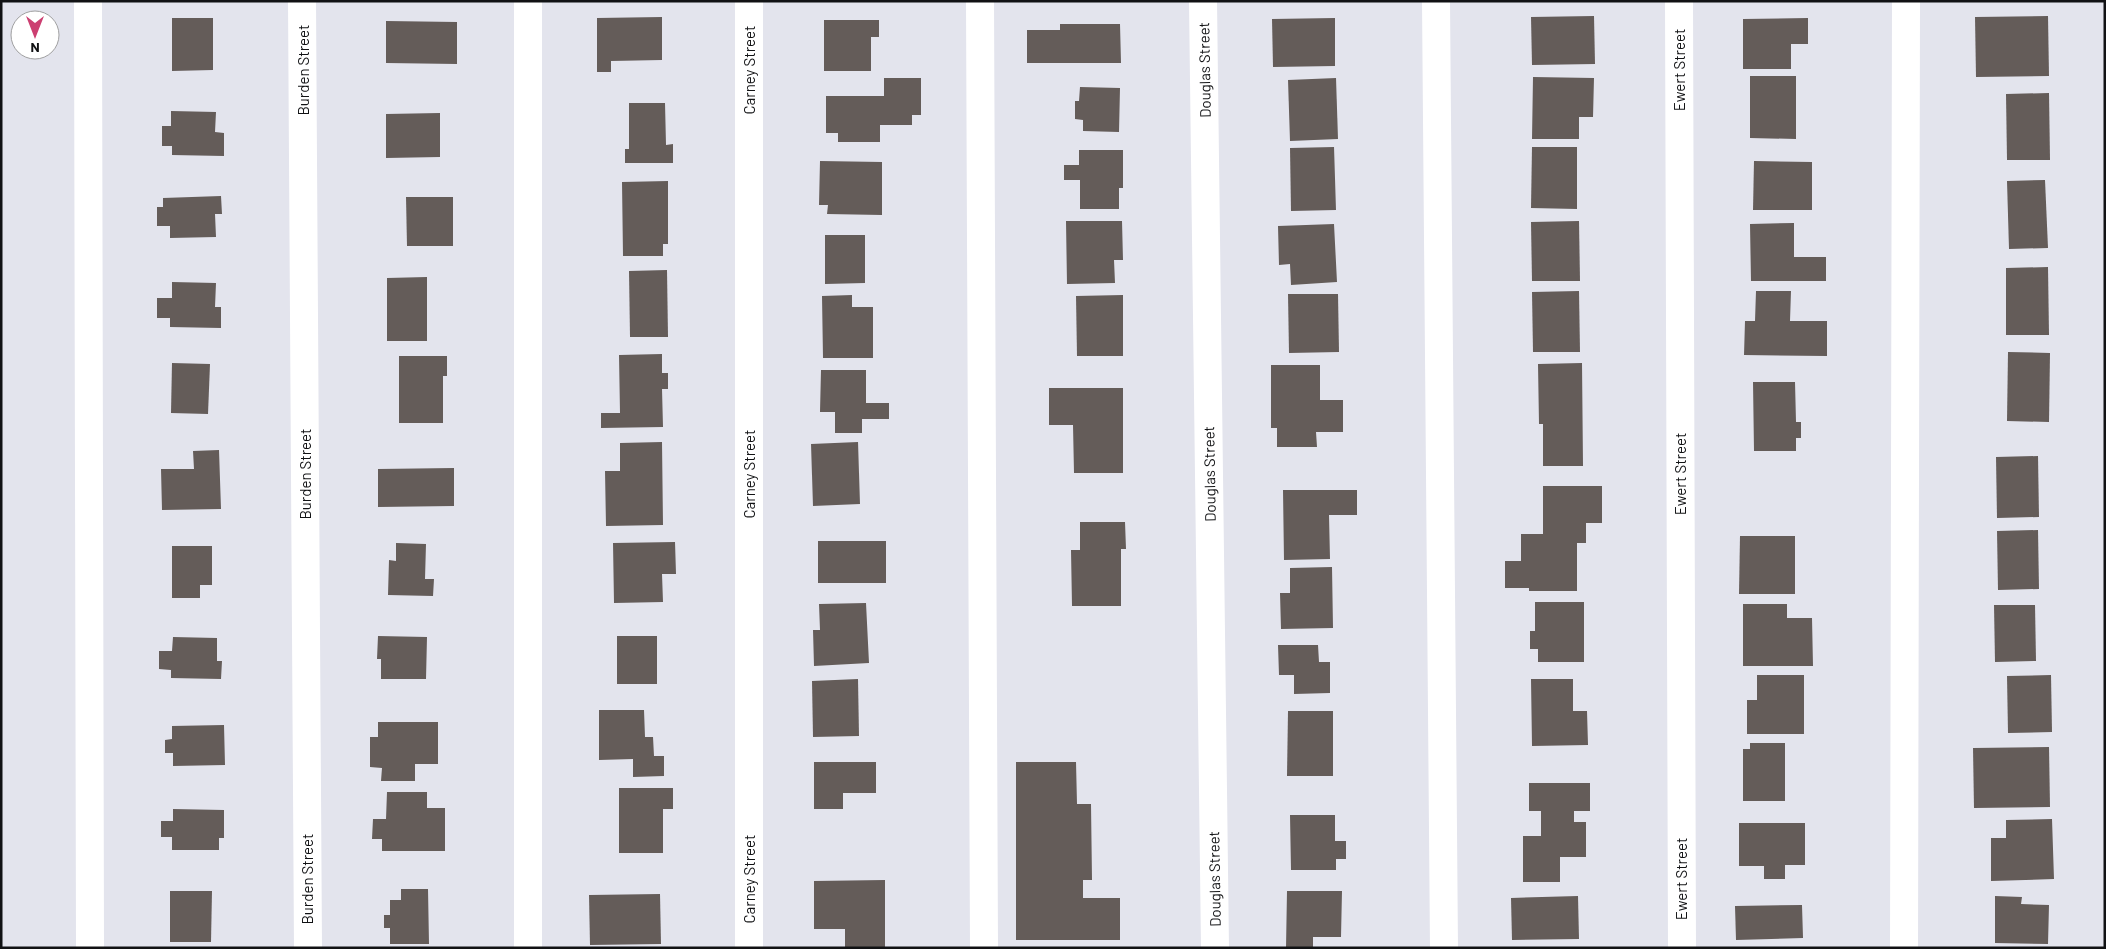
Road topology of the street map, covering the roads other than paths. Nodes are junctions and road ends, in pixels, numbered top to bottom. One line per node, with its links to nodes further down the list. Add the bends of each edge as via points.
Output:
1 (88, 1): 10 (street)
2 (302, 1): 11 (street, Burden Street)
3 (528, 1): 12 (street)
4 (749, 1): 13 (street, Carney Street)
5 (980, 1): 14 (street)
6 (1203, 1): 15 (street, Douglas Street)
7 (1436, 1): 16 (street)
8 (1679, 1): 17 (street, Ewert Street)
9 (1906, 1): 18 (street)
10 (90, 948)
11 (308, 948)
12 (528, 948)
13 (749, 948)
14 (984, 948)
15 (1215, 948)
16 (1444, 948)
17 (1682, 948)
18 (1904, 948)

